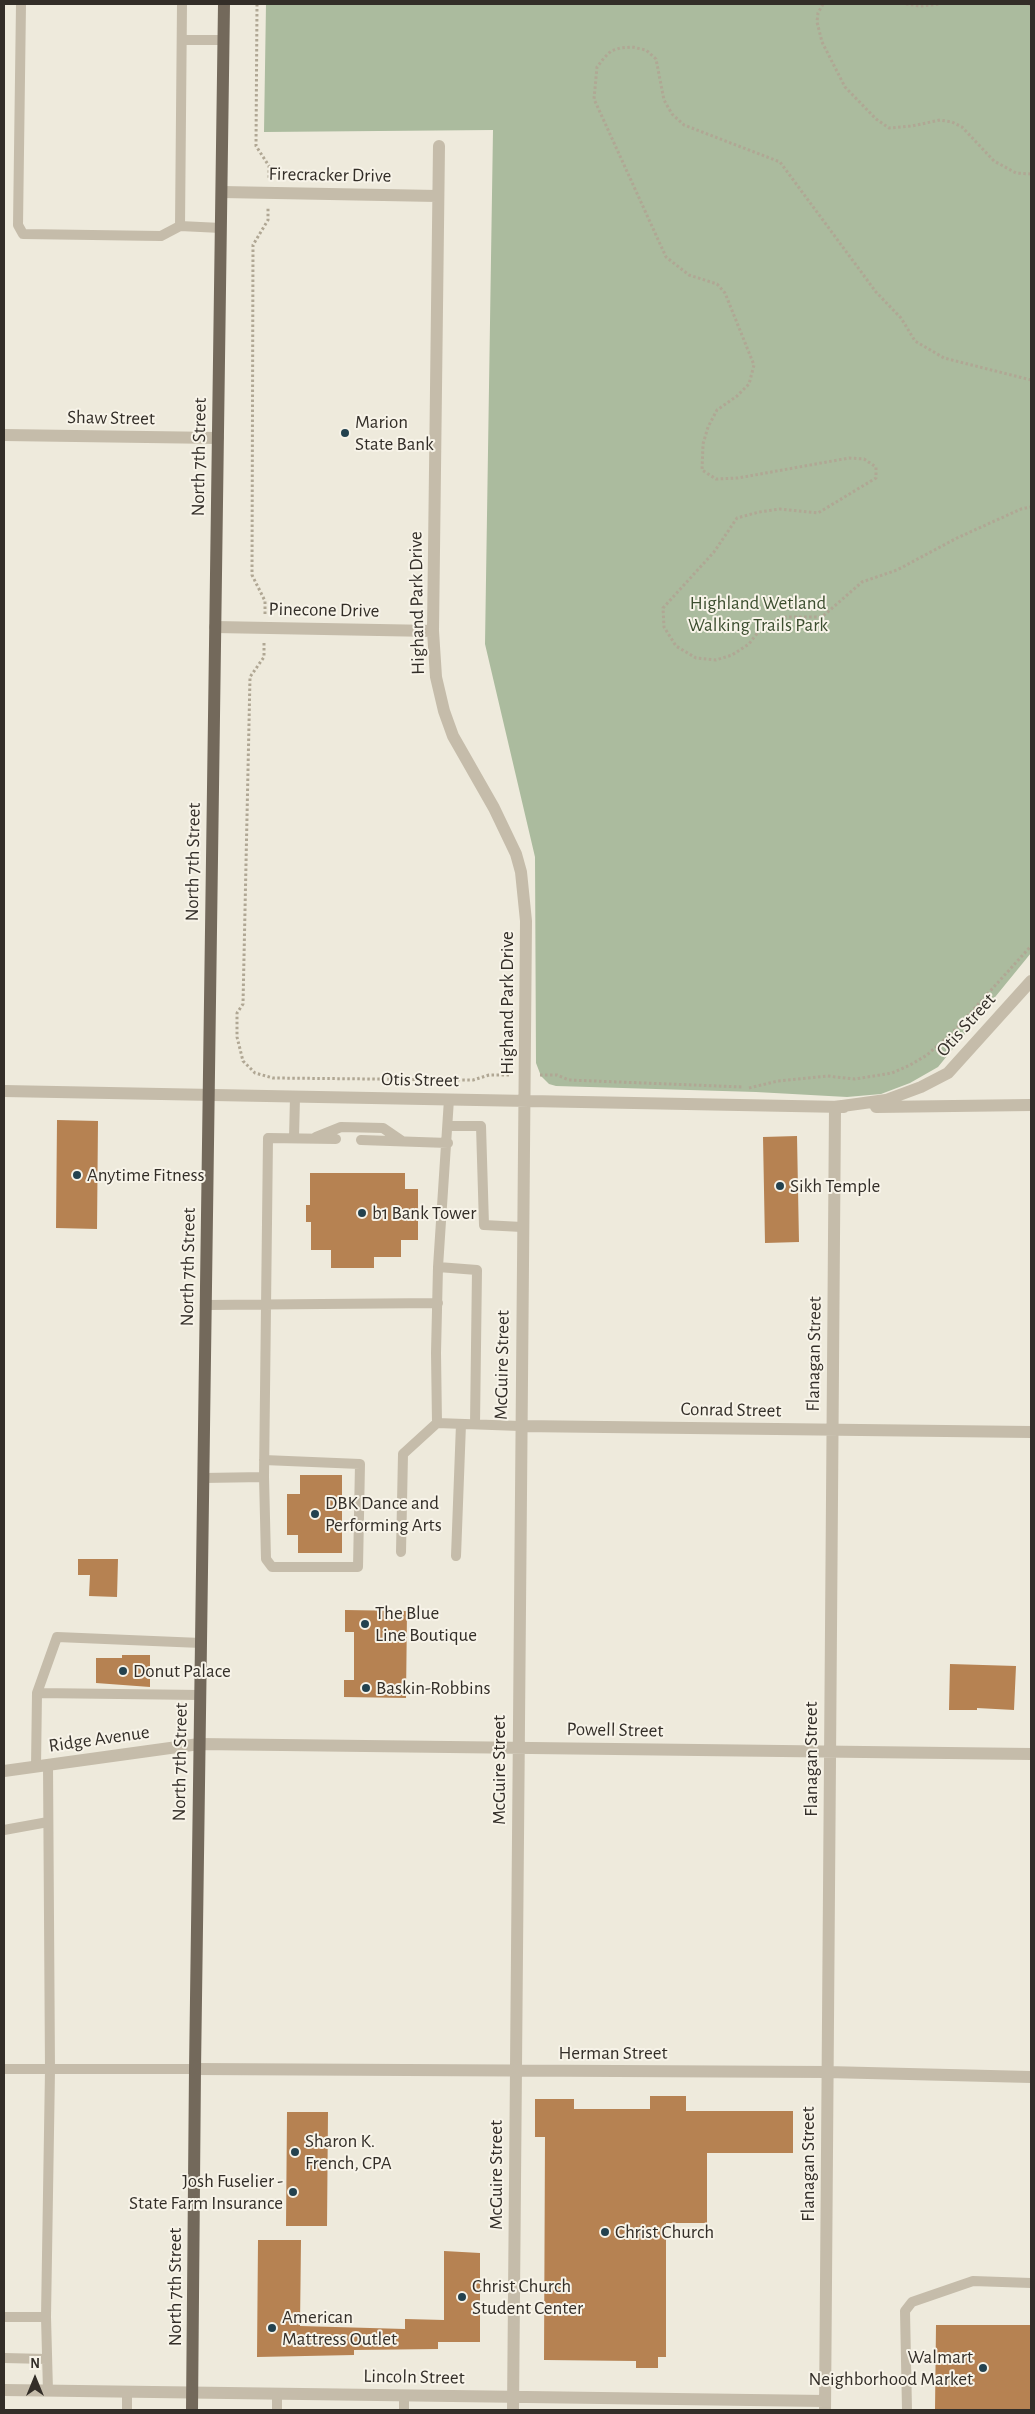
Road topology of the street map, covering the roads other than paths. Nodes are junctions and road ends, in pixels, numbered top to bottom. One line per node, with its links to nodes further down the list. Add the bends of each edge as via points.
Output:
1 (22, 4): 9 (lane, via 18,225 23,234 161,236)
2 (182, 4): 4 (lane)
3 (224, 4): 5 (main road, North 7th Street)
4 (182, 40): 5 (lane); 9 (lane)
5 (224, 40): 7 (main road, North 7th Street)
6 (439, 146): 8 (street, Highand Park Drive)
7 (222, 192): 8 (street, Firecracker Drive); 10 (main road, North 7th Street)
8 (438, 196): 14 (street, Highand Park Drive)
9 (180, 226): 10 (lane)
10 (221, 228): 12 (main road, North 7th Street)
11 (4, 435): 12 (street, Shaw Street)
12 (218, 438): 13 (main road, North 7th Street)
13 (215, 626): 14 (street, Pinecone Drive); 17 (main road, North 7th Street)
14 (433, 631): 20 (street, Highand Park Drive, via 436,677 453,736 506,832 521,872 526,921)
15 (1031, 981): 22 (street, Otis Street, via 948,1073 886,1100)
16 (4, 1091): 17 (street, Otis Street)
17 (208, 1094): 18 (street, Otis Street); 34 (main road, North 7th Street)
18 (295, 1097): 19 (street, Otis Street); 24 (lane)
19 (449, 1099): 20 (street, Otis Street); 23 (lane)
20 (526, 1100): 22 (street, Otis Street); 30 (street, McGuire Street)
21 (1031, 1105): 22 (street, Otis Street)
22 (835, 1107): 39 (street, Flanagan Street)
23 (448, 1126): 29 (lane); 30 (lane, via 481,1126 484,1225)
24 (294, 1138): 25 (lane); 33 (lane, via 268,1138)
25 (312, 1138): 26 (lane); 28 (lane, via 341,1127 383,1128)
26 (336, 1139)
27 (361, 1140): 28 (lane)
28 (402, 1141): 29 (lane)
29 (448, 1143): 31 (lane)
30 (522, 1226): 38 (street, McGuire Street)
31 (438, 1267): 32 (lane); 37 (lane, via 477,1270)
32 (438, 1303): 33 (lane); 35 (lane)
33 (266, 1304): 34 (lane); 41 (lane)
34 (206, 1306): 43 (main road, North 7th Street)
35 (437, 1423): 36 (lane); 44 (lane, via 403,1454)
36 (460, 1424): 37 (lane); 45 (lane)
37 (474, 1424): 38 (lane)
38 (520, 1426): 39 (street, Conrad Street); 50 (street, McGuire Street)
39 (832, 1430): 40 (street, Conrad Street); 51 (street, Flanagan Street)
40 (1031, 1432)
41 (264, 1460): 42 (lane); 42 (lane, via 360,1464 358,1567 272,1567 266,1558)
42 (264, 1477): 43 (lane)
43 (203, 1478): 46 (main road, North 7th Street)
44 (401, 1552)
45 (456, 1556)
46 (201, 1643): 47 (lane, via 57,1636); 48 (main road, North 7th Street)
47 (37, 1693): 48 (lane); 53 (lane)
48 (200, 1695): 49 (main road, North 7th Street)
49 (199, 1744): 50 (street, Powell Street); 53 (street, Ridge Avenue); 58 (main road, North 7th Street)
50 (518, 1748): 51 (street, Powell Street); 60 (street, McGuire Street)
51 (829, 1751): 52 (street, Powell Street); 61 (street, Flanagan Street)
52 (1031, 1754)
53 (42, 1766): 54 (street, Ridge Avenue); 55 (lane)
54 (4, 1771)
55 (48, 1822): 56 (lane); 59 (lane)
56 (4, 1830)
57 (4, 2069): 59 (lane)
58 (195, 2069): 59 (lane); 60 (street, Herman Street); 71 (main road, North 7th Street)
59 (50, 2070): 65 (lane)
60 (515, 2071): 61 (street, Herman Street); 74 (street, McGuire Street)
61 (827, 2072): 62 (street, Herman Street); 75 (street, Flanagan Street)
62 (1031, 2077)
63 (1031, 2283): 81 (lane, via 974,2281 912,2302 906,2311)
64 (4, 2317): 65 (lane)
65 (46, 2317): 67 (lane)
66 (4, 2358): 67 (lane)
67 (47, 2358): 69 (lane)
68 (4, 2390): 69 (street, Lincoln Street)
69 (48, 2391): 70 (street, Lincoln Street)
70 (127, 2392): 71 (street, Lincoln Street); 76 (lane)
71 (193, 2392): 72 (street, Lincoln Street); 77 (main road, North 7th Street)
72 (277, 2394): 73 (street, Lincoln Street); 78 (lane)
73 (404, 2395): 74 (street, Lincoln Street); 79 (lane)
74 (513, 2397): 75 (street, Lincoln Street); 80 (street, McGuire Street)
75 (825, 2406)
76 (127, 2410)
77 (192, 2410)
78 (277, 2410)
79 (404, 2410)
80 (513, 2410)
81 (907, 2410)

